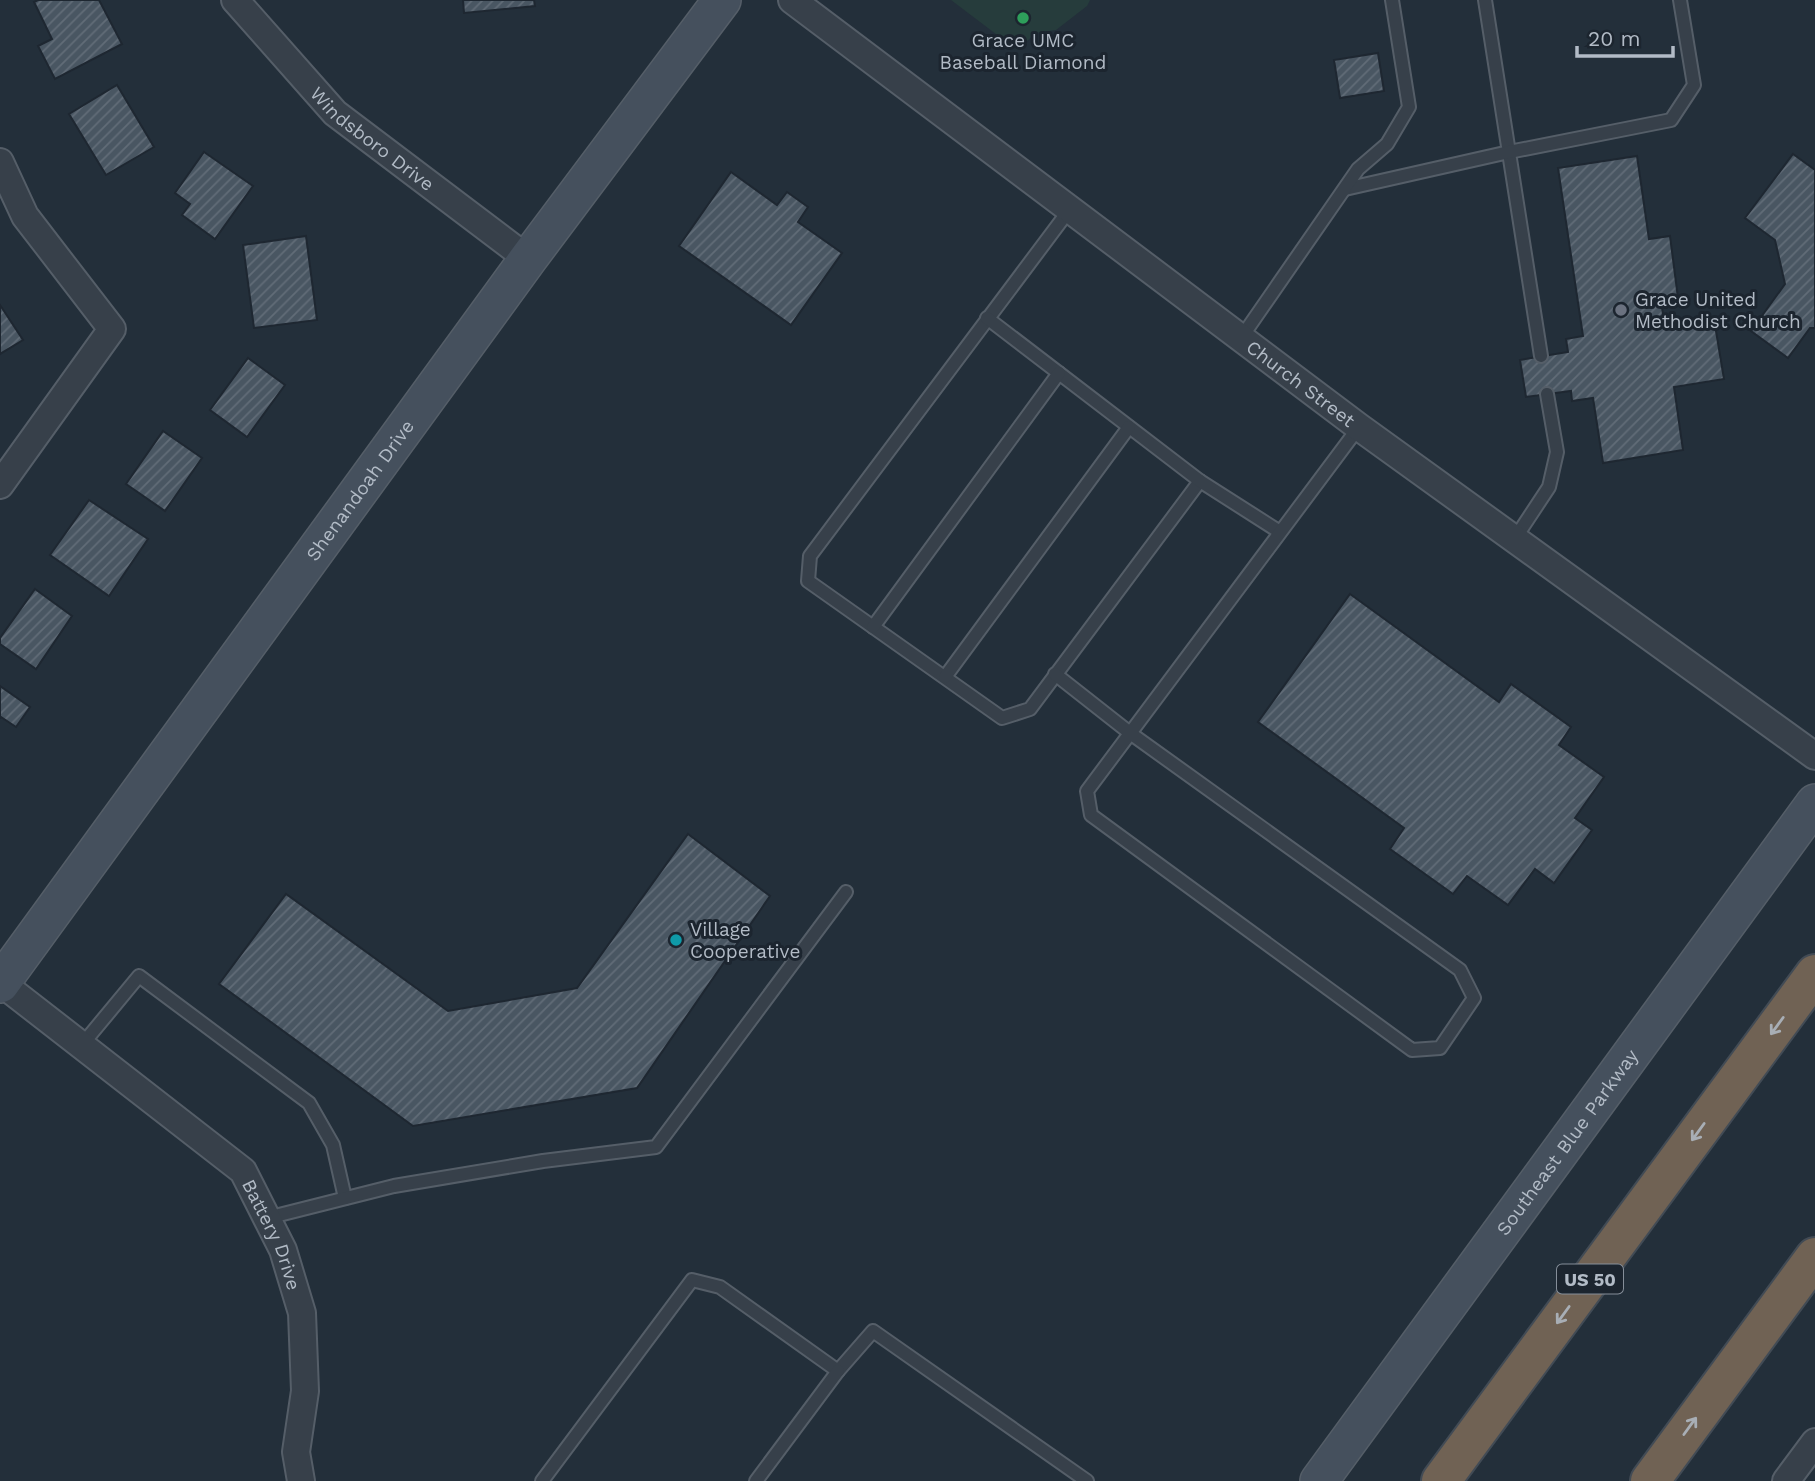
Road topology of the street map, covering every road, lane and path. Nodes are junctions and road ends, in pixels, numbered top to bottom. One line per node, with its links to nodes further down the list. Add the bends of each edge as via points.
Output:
1 (235, 0): 11 (street, Windsboro Drive, via 335,113)
2 (722, 0): 11 (street, Shenandoah Drive)
3 (792, 0): 10 (street, Church Street)
4 (1392, 0): 9 (lane, via 1409,107 1387,144 1358,169)
5 (1485, 0): 7 (lane)
6 (1680, 0): 7 (lane, via 1693,85 1671,120)
7 (1509, 152): 9 (lane); 14 (lane)
8 (0, 162): 20 (street, via 25,216 112,329)
9 (1345, 189): 13 (lane)
10 (1070, 209): 12 (lane); 13 (street, Church Street)
11 (528, 259): 31 (street, Shenandoah Drive)
12 (987, 318): 15 (lane); 23 (lane, via 810,556 808,581)
13 (1241, 338): 18 (street, Church Street)
14 (1541, 356)
15 (1059, 373): 17 (lane); 23 (lane)
16 (1547, 394): 22 (lane, via 1558,452 1549,487)
17 (1129, 427): 19 (lane); 25 (lane)
18 (1359, 427): 21 (lane); 22 (street, Church Street)
19 (1200, 481): 21 (lane); 24 (lane)
20 (0, 485)
21 (1280, 532): 26 (lane)
22 (1514, 541): 27 (street, Church Street)
23 (873, 627): 25 (lane)
24 (1055, 674): 25 (lane, via 1030,709 1002,718); 26 (lane)
25 (945, 677)
26 (1130, 733): 26 (lane, via 1087,791 1091,816 1412,1050 1440,1048 1474,998 1460,970)
27 (1815, 756)
28 (1815, 803): 42 (street, Southeast Blue Parkway)
29 (846, 892): 33 (lane, via 656,1147 407,1183)
30 (1815, 974): 43 (highway, US 50, one-way to 43)
31 (0, 983): 32 (street, Battery Drive)
32 (81, 1046): 33 (lane, via 139,976 309,1103 333,1145); 34 (street, Battery Drive, via 243,1171)
33 (345, 1198): 34 (lane)
34 (267, 1218): 38 (street, Battery Drive, via 283,1250 302,1313 305,1391 296,1452)
35 (1815, 1257): 44 (highway, one-way to 35)
36 (838, 1371): 39 (lane, via 720,1287 692,1280); 40 (lane); 41 (lane, via 873,1331)
37 (1815, 1442): 45 (street)
38 (301, 1481)
39 (542, 1481)
40 (756, 1481)
41 (1087, 1481)
42 (1320, 1481)
43 (1441, 1481)
44 (1650, 1481)
45 (1786, 1481)

